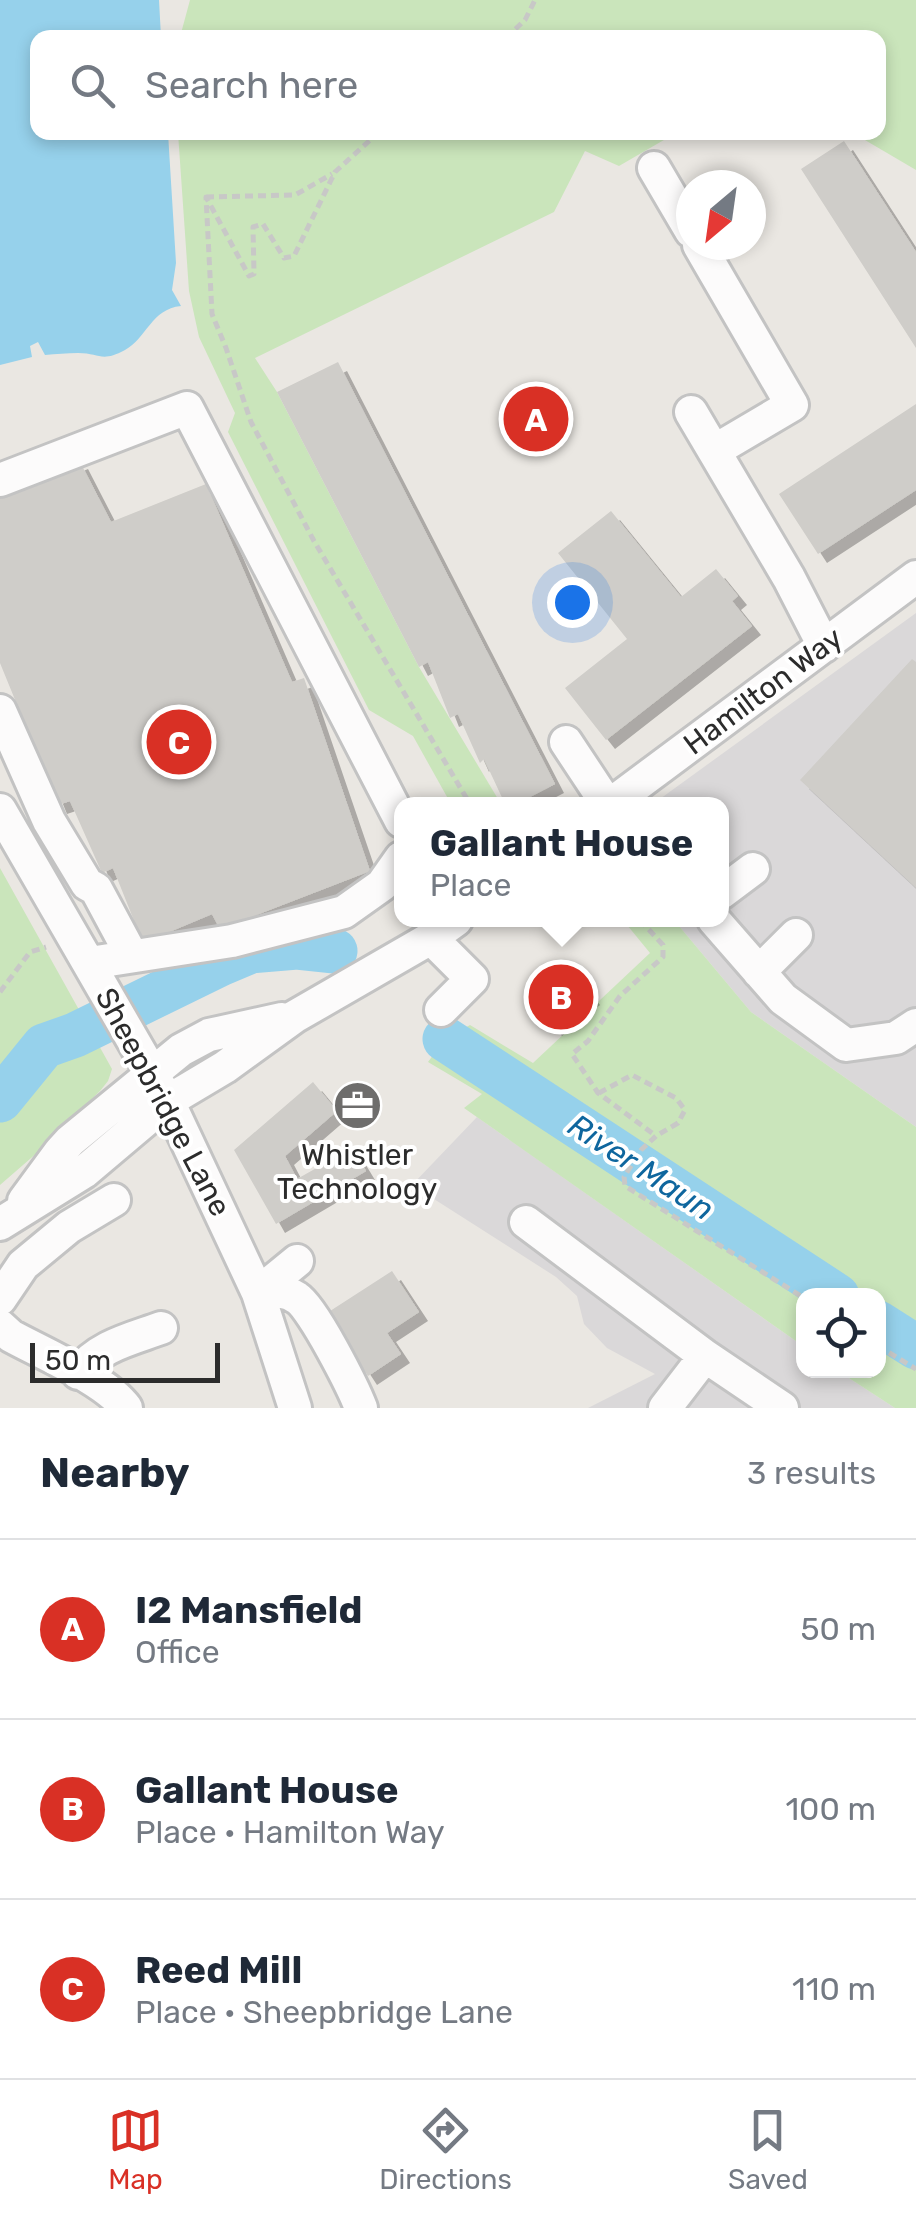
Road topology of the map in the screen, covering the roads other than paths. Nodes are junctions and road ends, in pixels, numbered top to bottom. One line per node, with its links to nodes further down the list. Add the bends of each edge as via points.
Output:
1 (654, 168): 2 (street)
2 (676, 205)
3 (708, 260): 5 (street, via 792,405)
4 (691, 412): 5 (street)
5 (714, 451): 8 (street)
6 (0, 480): 13 (street, via 187,408)
7 (916, 576): 8 (street, Hamilton Way)
8 (824, 646): 12 (street, Hamilton Way)
9 (0, 712): 22 (street, via 49,821)
10 (566, 742): 11 (street)
11 (604, 797)
12 (619, 797)
13 (394, 807)
14 (0, 810): 21 (street, Sheepbridge Lane)
15 (394, 868): 22 (street, via 344,912 232,941)
16 (753, 868): 17 (street)
17 (729, 888)
18 (720, 927): 23 (street)
19 (444, 929): 24 (street, via 472,979); 25 (street)
20 (796, 936): 23 (street)
21 (82, 950): 22 (street); 27 (street, Sheepbridge Lane)
22 (132, 956)
23 (759, 972): 26 (street, via 782,999 846,1045)
24 (441, 1010)
25 (294, 1016): 27 (street, via 209,1034); 28 (street)
26 (909, 1039)
27 (152, 1072): 28 (street, Sheepbridge Lane); 30 (street, via 60,1152)
28 (168, 1101): 30 (street, via 84,1172); 33 (street, Sheepbridge Lane)
29 (114, 1200): 34 (street, via 23,1265)
30 (8, 1218)
31 (526, 1222): 37 (street)
32 (297, 1261): 33 (street)
33 (258, 1293): 40 (street, Sheepbridge Lane); 41 (street, via 281,1291 300,1299)
34 (0, 1299)
35 (0, 1326): 38 (street)
36 (161, 1328): 38 (street, via 103,1350)
37 (705, 1356): 42 (street); 43 (street)
38 (78, 1373): 39 (street)
39 (126, 1408)
40 (295, 1408)
41 (361, 1408)
42 (665, 1408)
43 (782, 1408)

